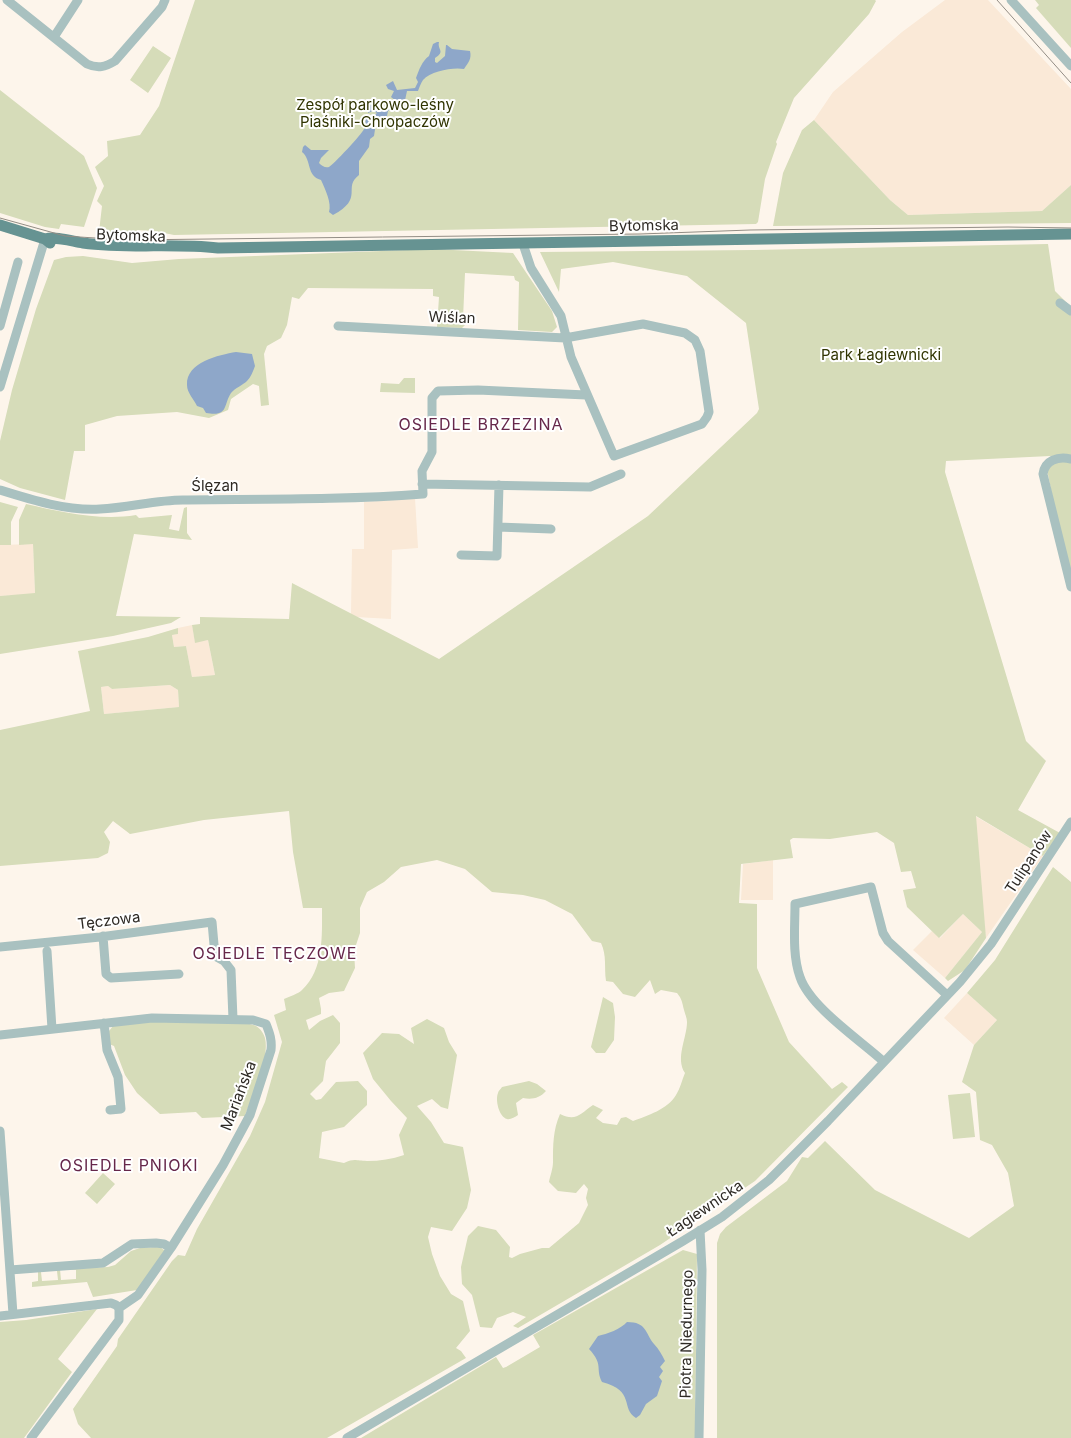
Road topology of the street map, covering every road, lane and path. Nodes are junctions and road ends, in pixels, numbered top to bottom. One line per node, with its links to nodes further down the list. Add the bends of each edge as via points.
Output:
1 (8, 0): 5 (street)
2 (78, 0): 5 (street)
3 (165, 0): 5 (street, via 127,48 106,67 87,64)
4 (1011, 0): 6 (street)
5 (54, 37)
6 (1071, 66)
7 (0, 225): 9 (main road, Bytomska)
8 (1071, 234): 10 (main road, Bytomska)
9 (45, 239): 10 (main road, Bytomska, via 68,247 127,253 199,252 218,248); 13 (street)
10 (523, 244): 18 (street, via 532,268 561,316)
11 (18, 262): 12 (street)
12 (10, 292): 13 (street); 16 (street)
13 (27, 296): 19 (street)
14 (1060, 303): 15 (street)
15 (1071, 311)
16 (0, 326)
17 (338, 326): 18 (street, Wiślan)
18 (566, 338): 20 (street); 20 (street, Wiślan, via 643,324 690,336 698,346 708,412 699,426 614,456)
19 (0, 387)
20 (586, 394): 23 (street, via 438,391 432,398 432,452 422,472)
21 (1071, 459): 29 (street, via 1053,460 1046,465 1043,474)
22 (621, 474): 24 (street, via 590,486)
23 (422, 484): 24 (street); 25 (street, Ślęzan, via 422,494 358,499 171,500 96,509 25,498)
24 (499, 485): 26 (street)
25 (0, 490)
26 (498, 527): 27 (street); 28 (street, via 497,556)
27 (550, 529)
28 (461, 555)
29 (1071, 587)
30 (1071, 822): 31 (street, Tulipanów)
31 (1009, 918): 36 (street, Łagiewnicka)
32 (104, 936): 33 (street, Tęczowa); 35 (street, via 106,974 111,978); 37 (street, Tęczowa, via 212,922 215,956 231,970)
33 (0, 947)
34 (47, 951): 39 (street)
35 (179, 974)
36 (947, 995): 41 (street, Łagiewnicka); 41 (street, via 888,941 872,887 795,904 800,978 820,1006)
37 (233, 1019): 38 (street, Mariańska, via 152,1018); 45 (street, Mariańska, via 266,1024 272,1040 271,1050 250,1115)
38 (104, 1023): 39 (street, Mariańska); 42 (street, via 107,1050 118,1077 121,1110)
39 (52, 1029): 40 (street, Mariańska)
40 (0, 1035)
41 (884, 1062): 44 (street, Łagiewnicka, via 770,1180)
42 (110, 1110)
43 (0, 1131): 46 (street)
44 (700, 1230): 51 (street, Łagiewnicka); 52 (street, Piotra Niedurnego)
45 (171, 1248): 46 (street, via 156,1243 132,1244 104,1263); 47 (street, Mariańska, via 138,1294)
46 (10, 1270): 48 (street)
47 (119, 1308): 48 (street, via 111,1303); 50 (street, via 119,1320)
48 (13, 1314): 49 (street)
49 (0, 1316)
50 (31, 1438)
51 (346, 1438)
52 (699, 1438)

